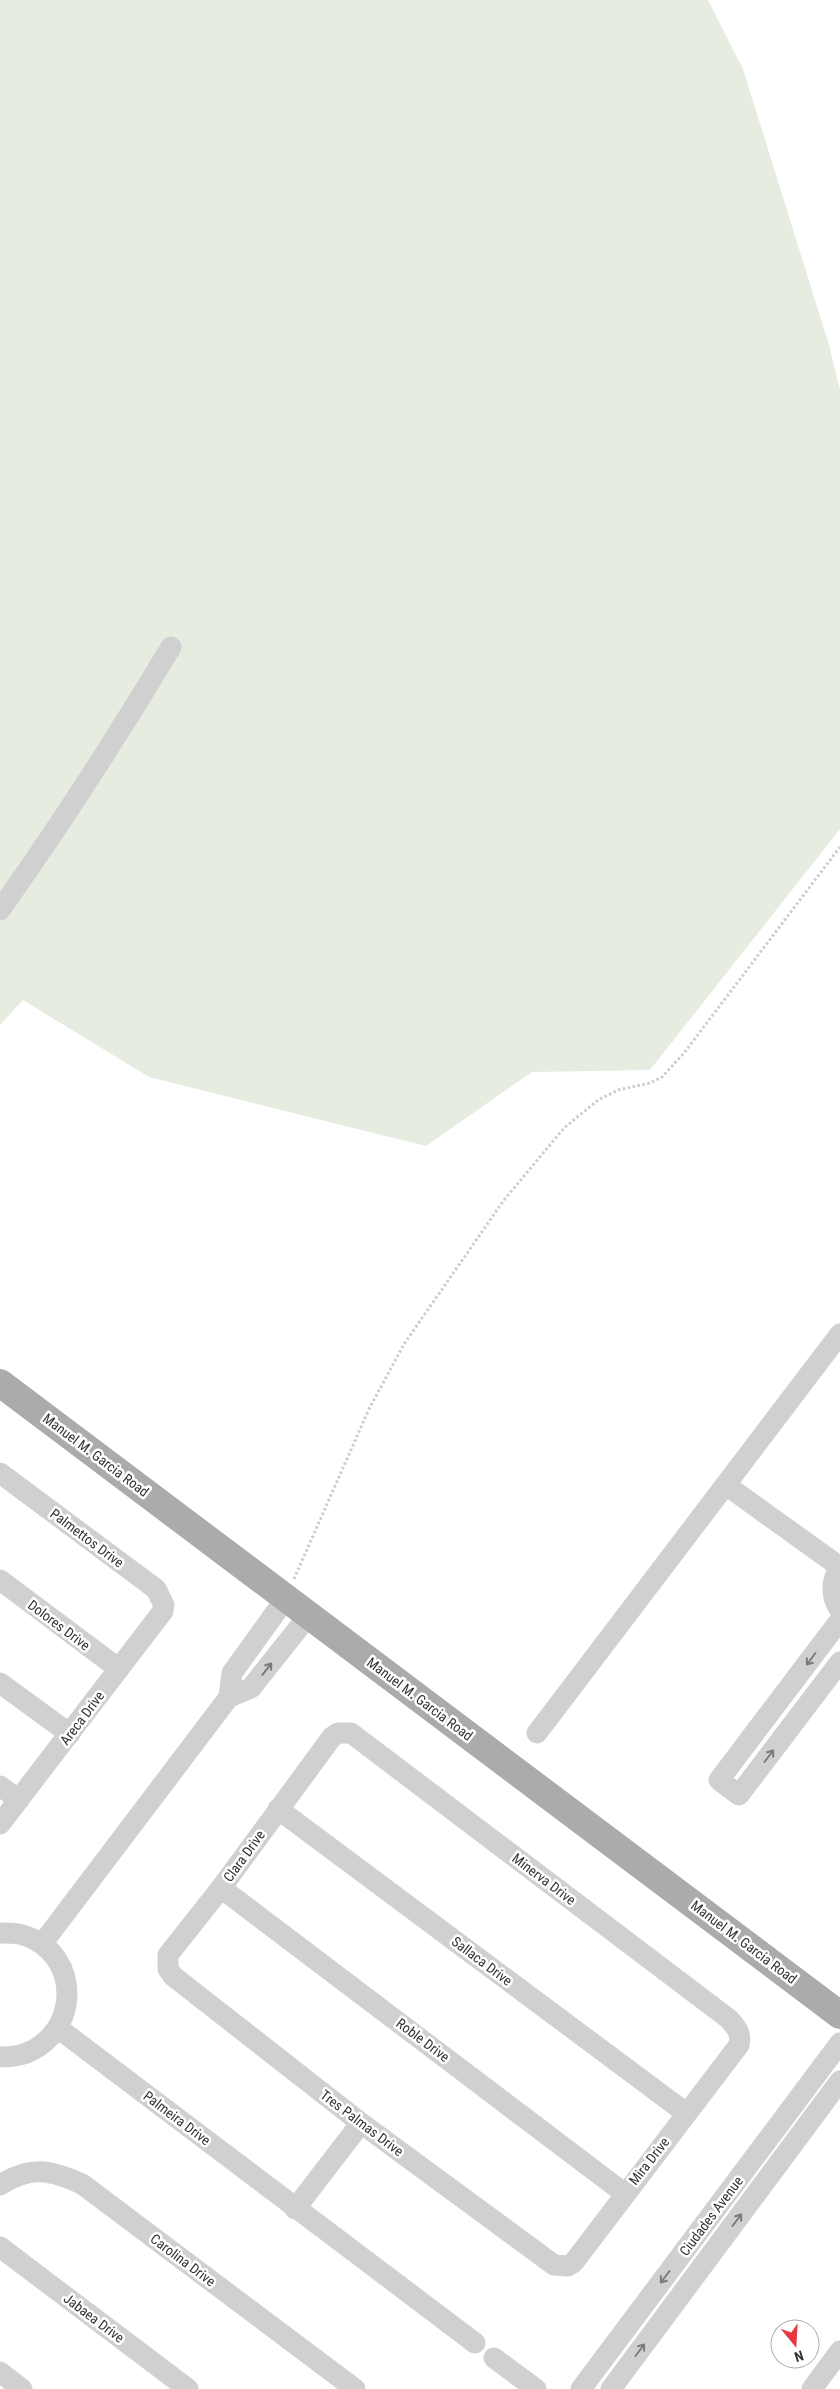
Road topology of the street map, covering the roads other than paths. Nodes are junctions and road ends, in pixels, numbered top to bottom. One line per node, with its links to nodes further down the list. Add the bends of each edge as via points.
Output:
1 (171, 647): 2 (street, via 118,736)
2 (0, 910)
3 (840, 1334): 6 (street)
4 (0, 1383): 9 (main road, Manuel M. Garcia Road)
5 (0, 1472): 11 (street, Palmettos Drive, via 156,1589 164,1605)
6 (726, 1484): 7 (street); 18 (street)
7 (840, 1567): 10 (street, via 832,1592)
8 (0, 1580): 15 (street, Dolores Drive)
9 (286, 1598): 12 (main road, Manuel M. Garcia Road); 17 (street, via 232,1673)
10 (840, 1610)
11 (163, 1611): 15 (street, Areca Drive)
12 (309, 1615): 17 (street, one-way to 12, via 251,1688); 29 (main road, Manuel M. Garcia Road)
13 (840, 1620): 14 (street, one-way to 14, via 719,1780 739,1795)
14 (840, 1662)
15 (119, 1669): 19 (street, Areca Drive)
16 (0, 1683): 19 (street)
17 (228, 1697): 27 (street)
18 (537, 1733)
19 (70, 1734): 22 (street, Areca Drive)
20 (332, 1737): 23 (street, Clara Drive); 32 (street, Minerva Drive, via 338,1733 351,1733 501,1846 729,2019 740,2036)
21 (0, 1786): 22 (street)
22 (19, 1800): 24 (street, Areca Drive)
23 (278, 1809): 25 (street, Clara Drive); 35 (street, Sallaca Drive)
24 (0, 1824)
25 (221, 1888): 28 (street, Clara Drive, via 168,1955 168,1969); 38 (street, Roble Drive)
26 (0, 1932): 27 (street, via 21,1934)
27 (42, 1944): 30 (street, via 56,1957 68,1992 66,2011)
28 (173, 1976): 36 (street, Tres Palmas Drive)
29 (840, 2015)
30 (58, 2028): 33 (street, via 47,2042 32,2051); 39 (street, Palmeira Drive)
31 (840, 2044): 50 (street, Ciudades Avenue, one-way to 50)
32 (739, 2045): 35 (street, Mira Drive)
33 (0, 2057)
34 (840, 2082): 51 (street, Ciudades Avenue, one-way to 34)
35 (686, 2113): 38 (street, Mira Drive)
36 (361, 2123): 39 (street); 41 (street, Tres Palmas Drive)
37 (0, 2185): 48 (street, Carolina Drive, via 34,2171 58,2174 82,2184)
38 (624, 2193): 41 (street, Mira Drive, via 574,2262 568,2266)
39 (295, 2209): 42 (street, Palmeira Drive)
40 (0, 2248): 47 (street, Jabaea Drive)
41 (554, 2265)
42 (475, 2343)
43 (840, 2351): 52 (street)
44 (494, 2358): 49 (street)
45 (0, 2372): 46 (street)
46 (22, 2389)
47 (188, 2389)
48 (355, 2389)
49 (536, 2389)
50 (581, 2389)
51 (611, 2389)
52 (812, 2389)

